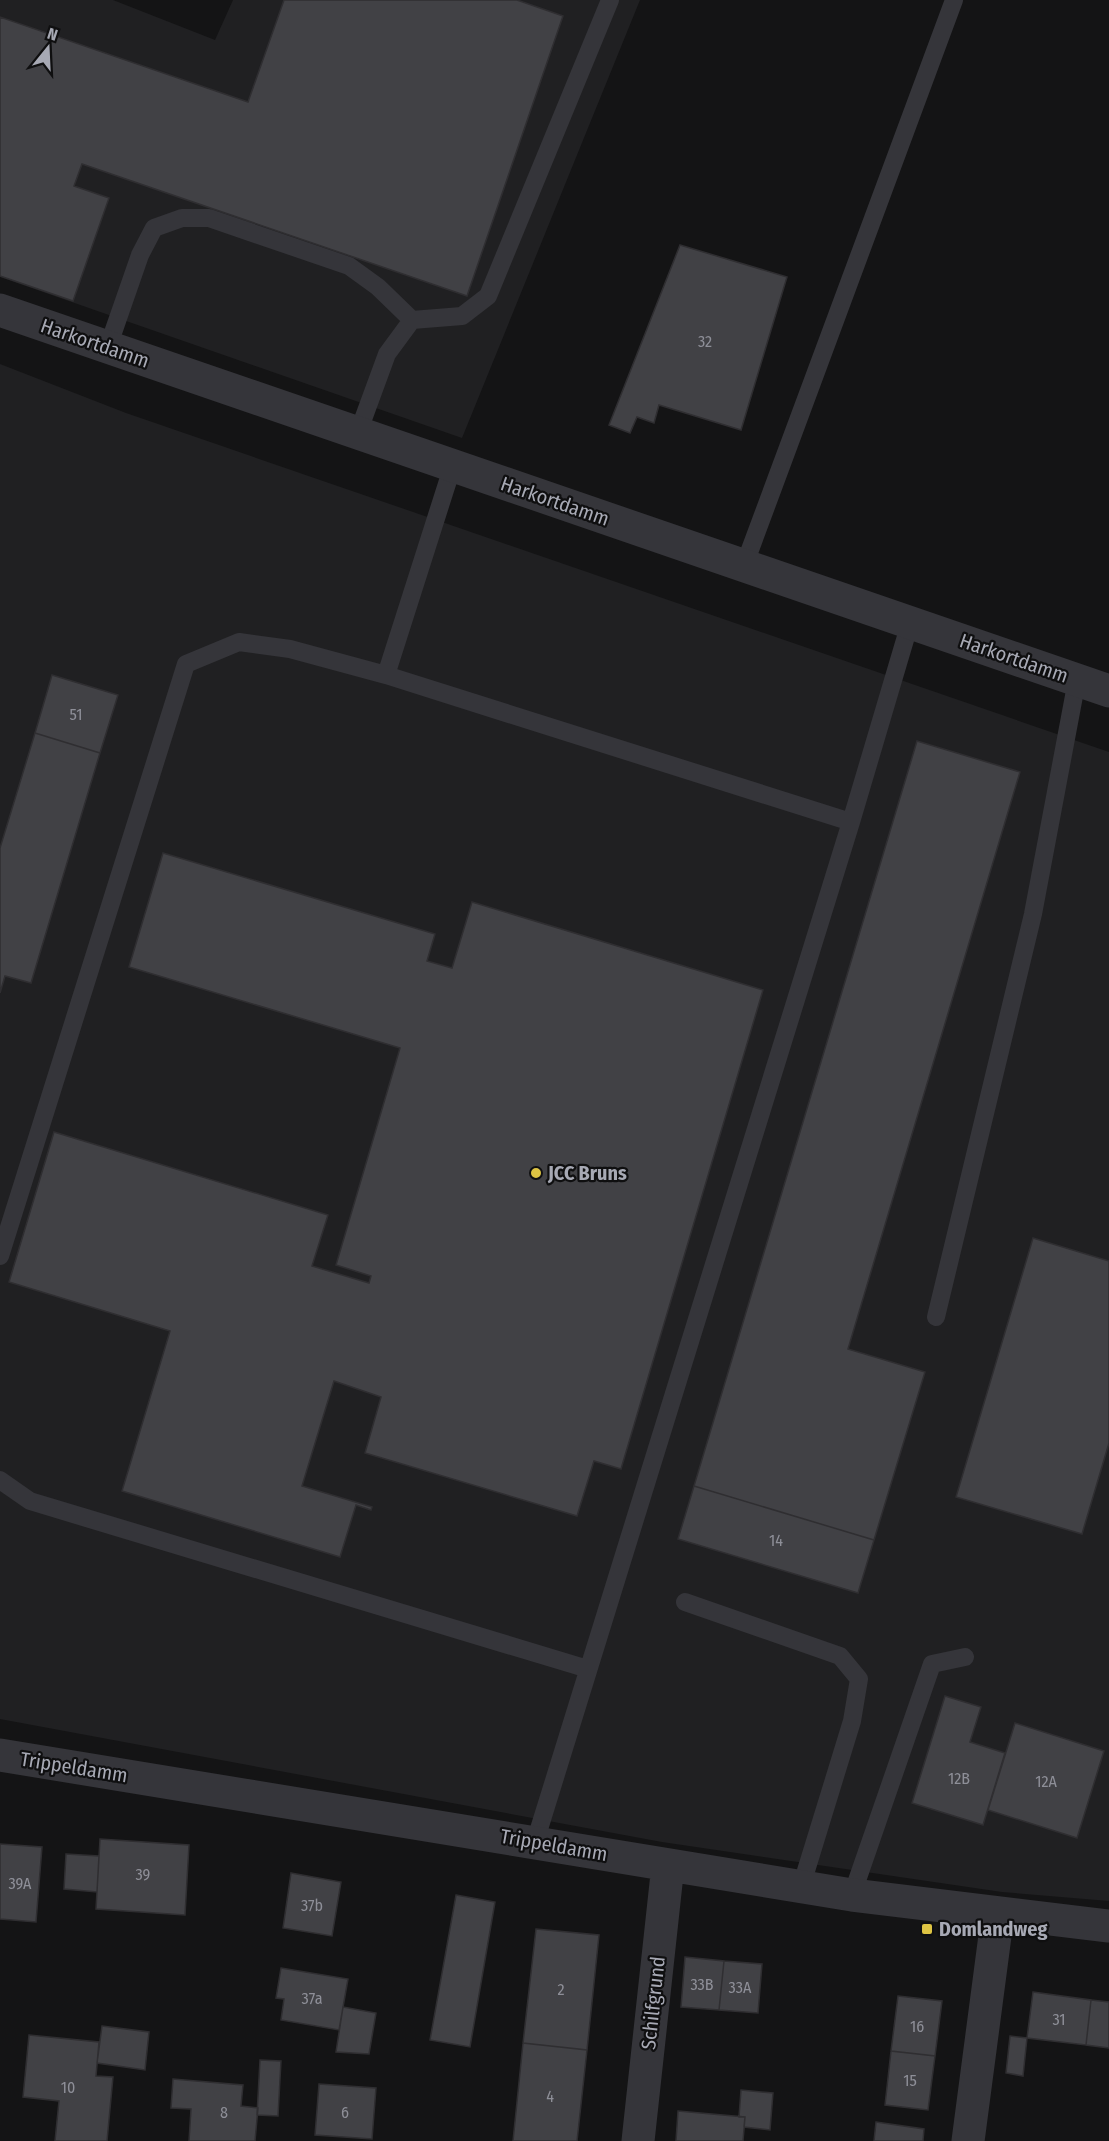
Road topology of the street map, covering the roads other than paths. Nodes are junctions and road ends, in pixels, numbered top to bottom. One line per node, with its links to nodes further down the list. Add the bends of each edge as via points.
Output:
1 (610, 0): 4 (lane, via 488,296 462,316)
2 (954, 0): 8 (lane)
3 (0, 310): 5 (street, Harkortdamm)
4 (412, 320): 5 (lane, via 349,266 209,218 182,218 154,228 140,255); 6 (lane, via 387,354)
5 (108, 347): 6 (street, Harkortdamm)
6 (358, 433): 7 (street, Harkortdamm)
7 (453, 465): 8 (street, Harkortdamm); 10 (lane)
8 (744, 566): 9 (street, Harkortdamm)
9 (910, 622): 11 (street, Harkortdamm); 13 (lane)
10 (386, 675): 13 (lane); 14 (lane, via 290,649 239,642 186,664)
11 (1077, 680): 12 (street, Harkortdamm); 15 (lane, via 1033,914)
12 (1109, 691)
13 (850, 822): 19 (lane)
14 (0, 1256)
15 (936, 1317)
16 (0, 1480): 19 (lane, via 30,1501)
17 (685, 1602): 23 (lane, via 840,1656 859,1679 852,1721)
18 (965, 1658): 24 (lane, via 932,1664)
19 (588, 1669): 21 (lane)
20 (0, 1755): 21 (street, Trippeldamm)
21 (535, 1842): 22 (street, Trippeldamm)
22 (668, 1865): 23 (street, Trippeldamm); 27 (street, Schilfgrund)
23 (801, 1887): 24 (street, Trippeldamm)
24 (852, 1895): 25 (street, Trippeldamm)
25 (998, 1913): 26 (street, Trippeldamm); 28 (street)
26 (1109, 1926)
27 (638, 2141)
28 (968, 2141)

